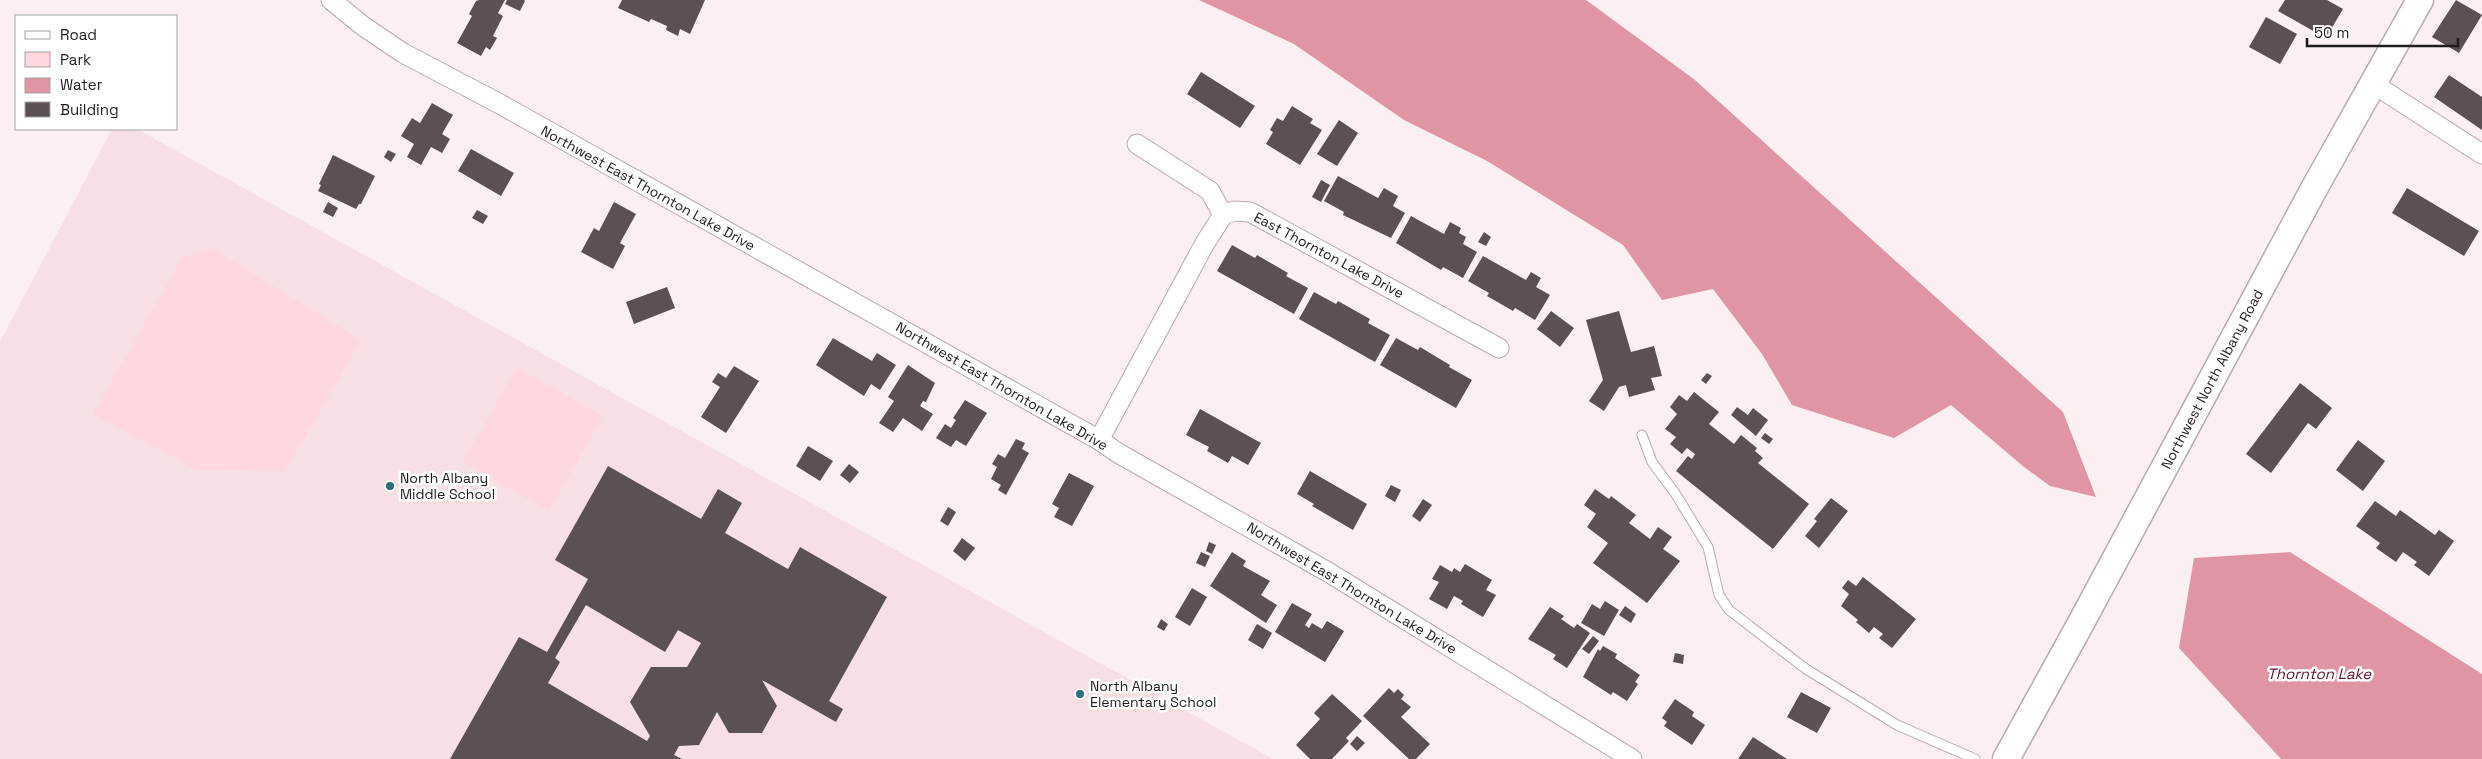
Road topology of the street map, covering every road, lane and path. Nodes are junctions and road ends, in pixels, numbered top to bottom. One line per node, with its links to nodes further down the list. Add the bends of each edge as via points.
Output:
1 (331, 0): 9 (street, Northwest East Thornton Lake Drive, via 403,52)
2 (2420, 0): 3 (main road, Northwest North Albany Road)
3 (2372, 84): 5 (street); 12 (main road, Northwest North Albany Road)
4 (1137, 144): 6 (street, via 1210,192)
5 (2482, 154)
6 (1223, 215): 7 (street, East Thornton Lake Drive, via 1234,211 1250,212); 9 (street)
7 (1498, 348)
8 (1642, 435): 11 (lane, via 1652,462 1708,547 1719,595 1729,610 1806,669 1896,725)
9 (1099, 440): 10 (street, Northwest East Thornton Lake Drive, via 1328,572)
10 (1632, 759)
11 (1975, 759)
12 (2006, 759)

